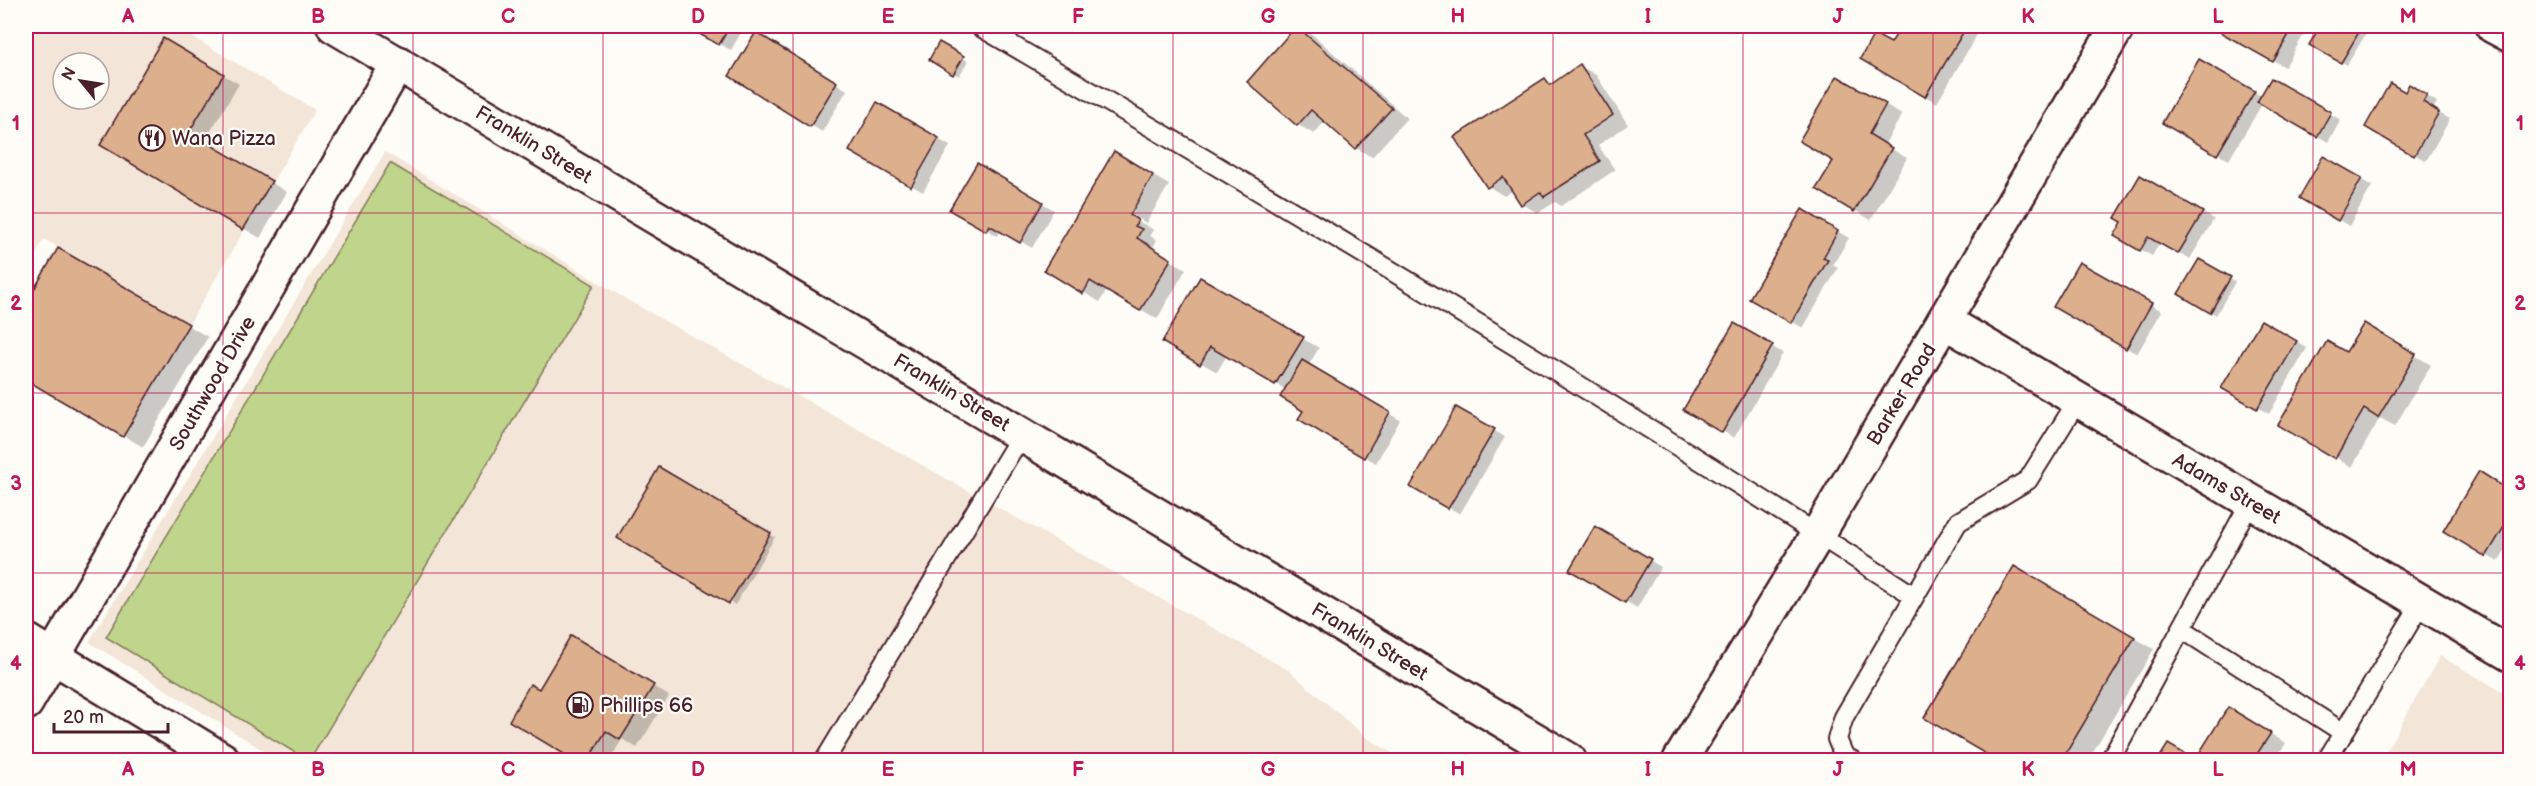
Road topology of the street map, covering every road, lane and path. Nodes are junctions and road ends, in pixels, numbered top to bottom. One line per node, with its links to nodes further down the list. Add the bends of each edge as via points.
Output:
1 (334, 26): 6 (street, Franklin Street)
2 (979, 26): 11 (lane, via 1319,227)
3 (2118, 26): 7 (street, Barker Road)
4 (2493, 26): 5 (street)
5 (2511, 35)
6 (398, 63): 9 (street, Franklin Street); 15 (street, Southwood Drive)
7 (1944, 321): 8 (street, Adams Street); 11 (street, Barker Road)
8 (2078, 400): 10 (street, Adams Street); 12 (lane, via 2028,480 1958,522)
9 (1022, 434): 20 (lane); 21 (street, Franklin Street)
10 (2251, 501): 13 (street, Adams Street); 14 (lane)
11 (1818, 534): 12 (lane); 22 (street, Barker Road)
12 (1914, 596): 23 (lane, via 1844,717 1836,739 1844,756)
13 (2422, 602): 16 (street, Adams Street); 18 (lane)
14 (2182, 629): 18 (lane); 24 (lane)
15 (39, 648): 17 (street, Southwood Drive); 19 (street)
16 (2511, 654)
17 (26, 703)
18 (2344, 733): 25 (lane)
19 (223, 760)
20 (825, 760)
21 (1569, 760)
22 (1680, 760)
23 (1852, 760)
24 (2110, 760)
25 (2327, 760)

